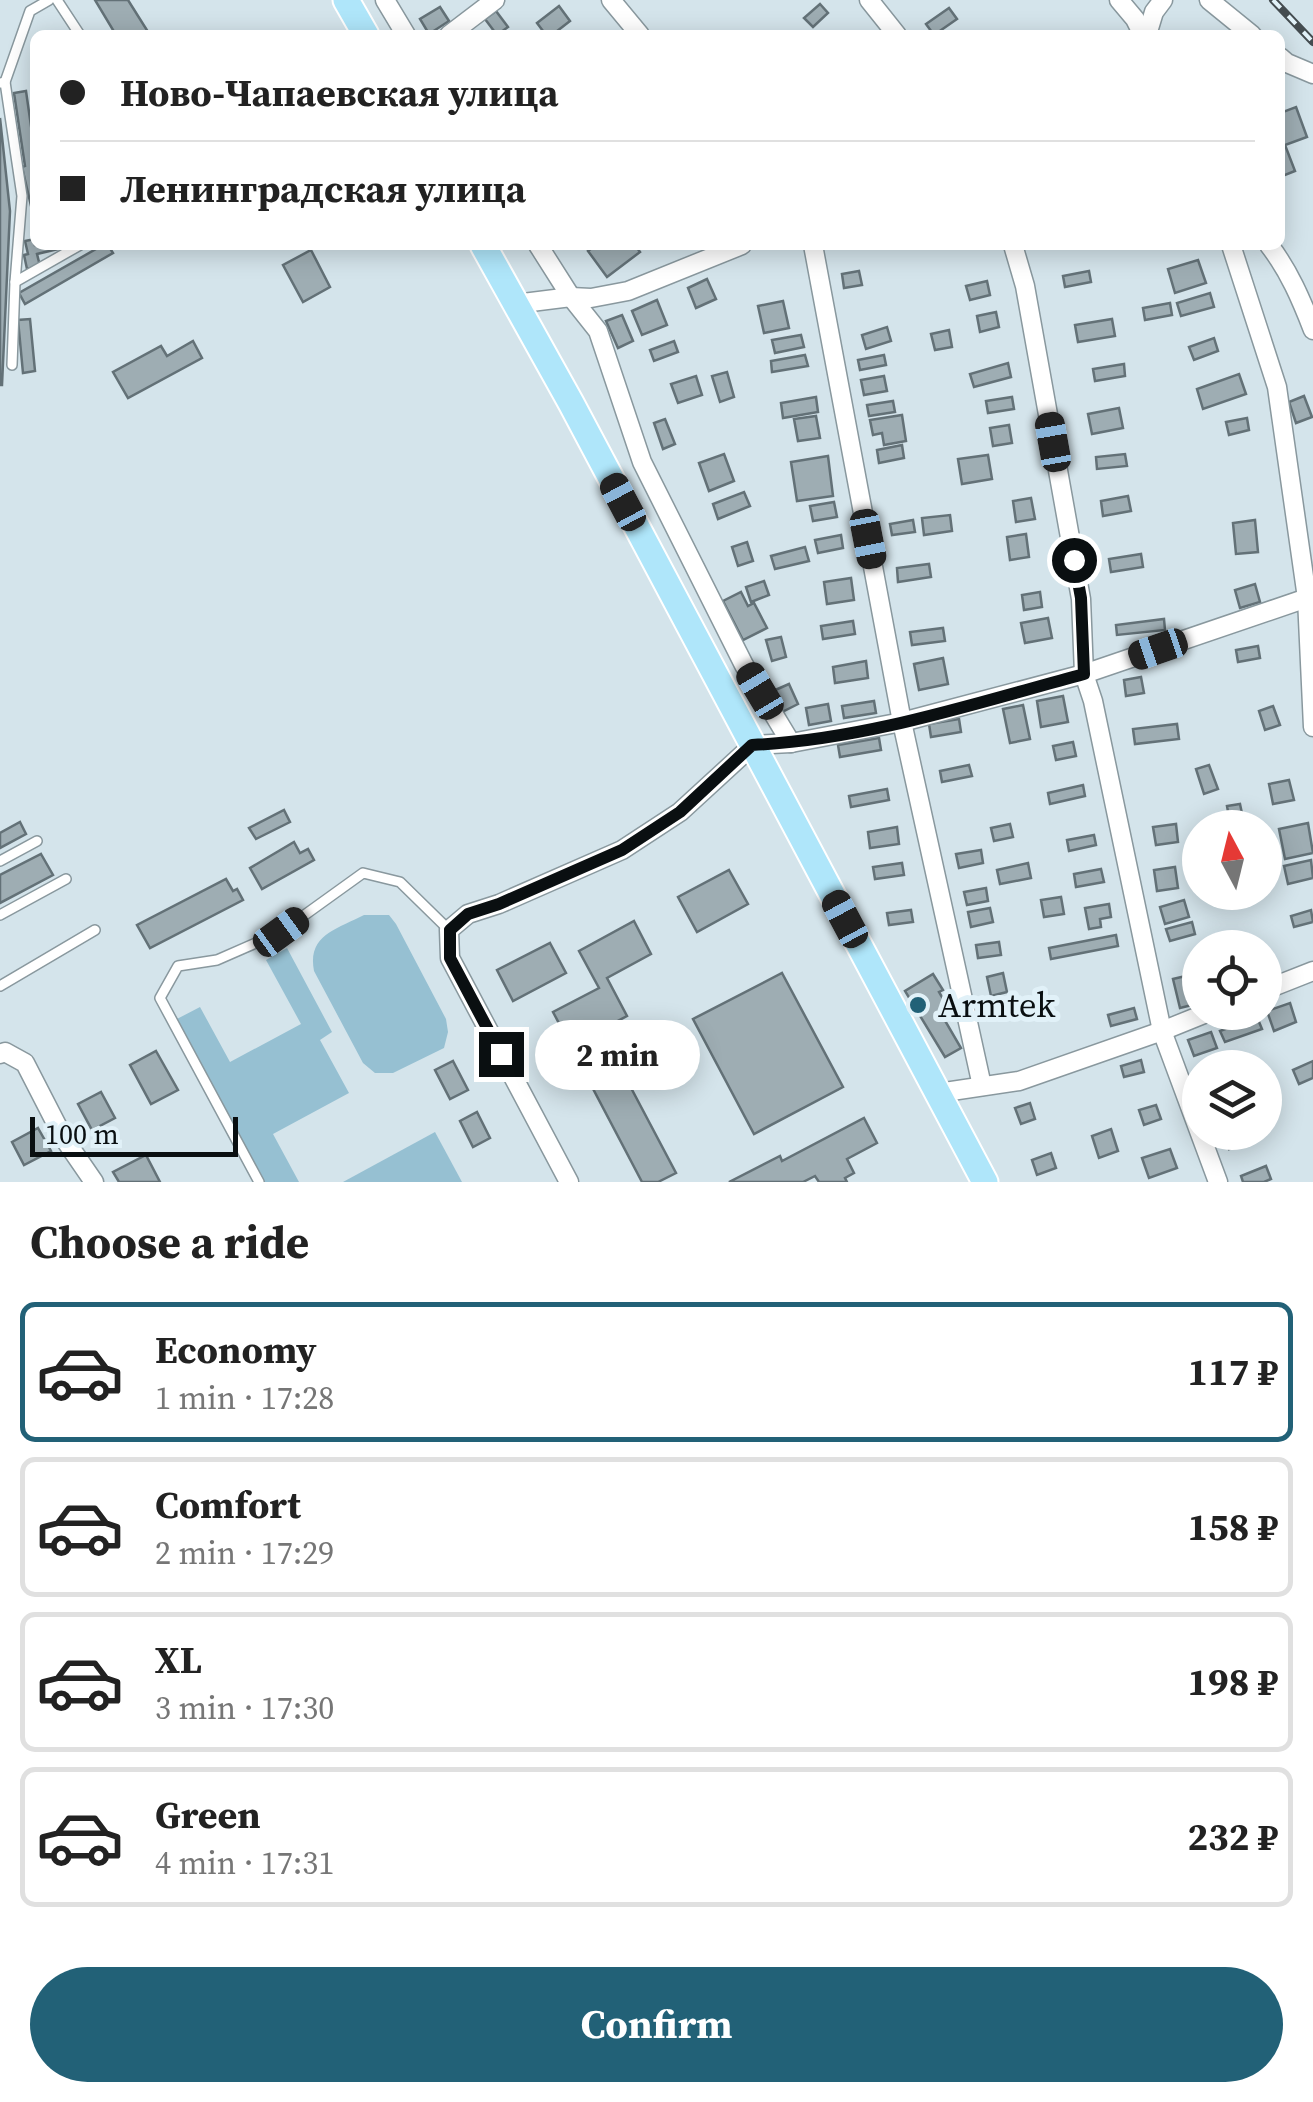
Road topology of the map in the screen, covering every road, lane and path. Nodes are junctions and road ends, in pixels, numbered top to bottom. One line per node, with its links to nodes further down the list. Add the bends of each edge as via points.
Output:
1 (48, 0): 22 (lane, via 30,10)
2 (57, 0): 11 (lane)
3 (346, 0): 12 (main road)
4 (385, 0): 13 (street)
5 (495, 0): 14 (street)
6 (611, 0): 15 (street)
7 (868, 0): 16 (street)
8 (1119, 0): 17 (street)
9 (1163, 0): 18 (street)
10 (1209, 0): 19 (street)
11 (77, 30)
12 (363, 30)
13 (403, 30)
14 (456, 30)
15 (636, 30)
16 (893, 30)
17 (1142, 30)
18 (1147, 30)
19 (1246, 30)
20 (1285, 61): 21 (street)
21 (1313, 74)
22 (3, 82): 31 (lane, via 22,196)
23 (69, 250): 31 (lane)
24 (486, 250): 33 (main road)
25 (541, 250): 32 (street)
26 (730, 250): 32 (street, via 628,292)
27 (814, 250): 38 (street)
28 (1015, 250): 37 (street, via 1081,598)
29 (1233, 250): 36 (street, via 1277,386)
30 (1273, 250): 34 (street)
31 (15, 282): 35 (lane)
32 (571, 297): 33 (street); 40 (street, via 598,330 642,462)
33 (515, 304): 41 (main road)
34 (1313, 330)
35 (12, 365)
36 (1310, 597): 37 (street); 39 (street)
37 (1084, 674): 38 (street); 52 (street)
38 (902, 722): 40 (street); 54 (street)
39 (1313, 727)
40 (791, 744): 41 (street)
41 (752, 745): 47 (street, via 680,812 622,850 468,914); 55 (main road)
42 (36, 841): 43 (lane)
43 (0, 861)
44 (66, 879): 45 (lane)
45 (0, 915)
46 (95, 930): 50 (lane)
47 (450, 930): 57 (lane, via 400,882 362,873 281,932 217,960 178,966 160,998); 58 (street, via 450,958)
48 (1313, 971): 49 (street)
49 (1282, 983)
50 (0, 986)
51 (1182, 1023): 52 (street)
52 (1162, 1031): 54 (street, via 1019,1080); 60 (street)
53 (0, 1054): 56 (street, via 25,1062)
54 (982, 1086): 55 (street)
55 (938, 1093): 59 (main road)
56 (94, 1182)
57 (259, 1182)
58 (569, 1182)
59 (985, 1182)
60 (1218, 1182)

